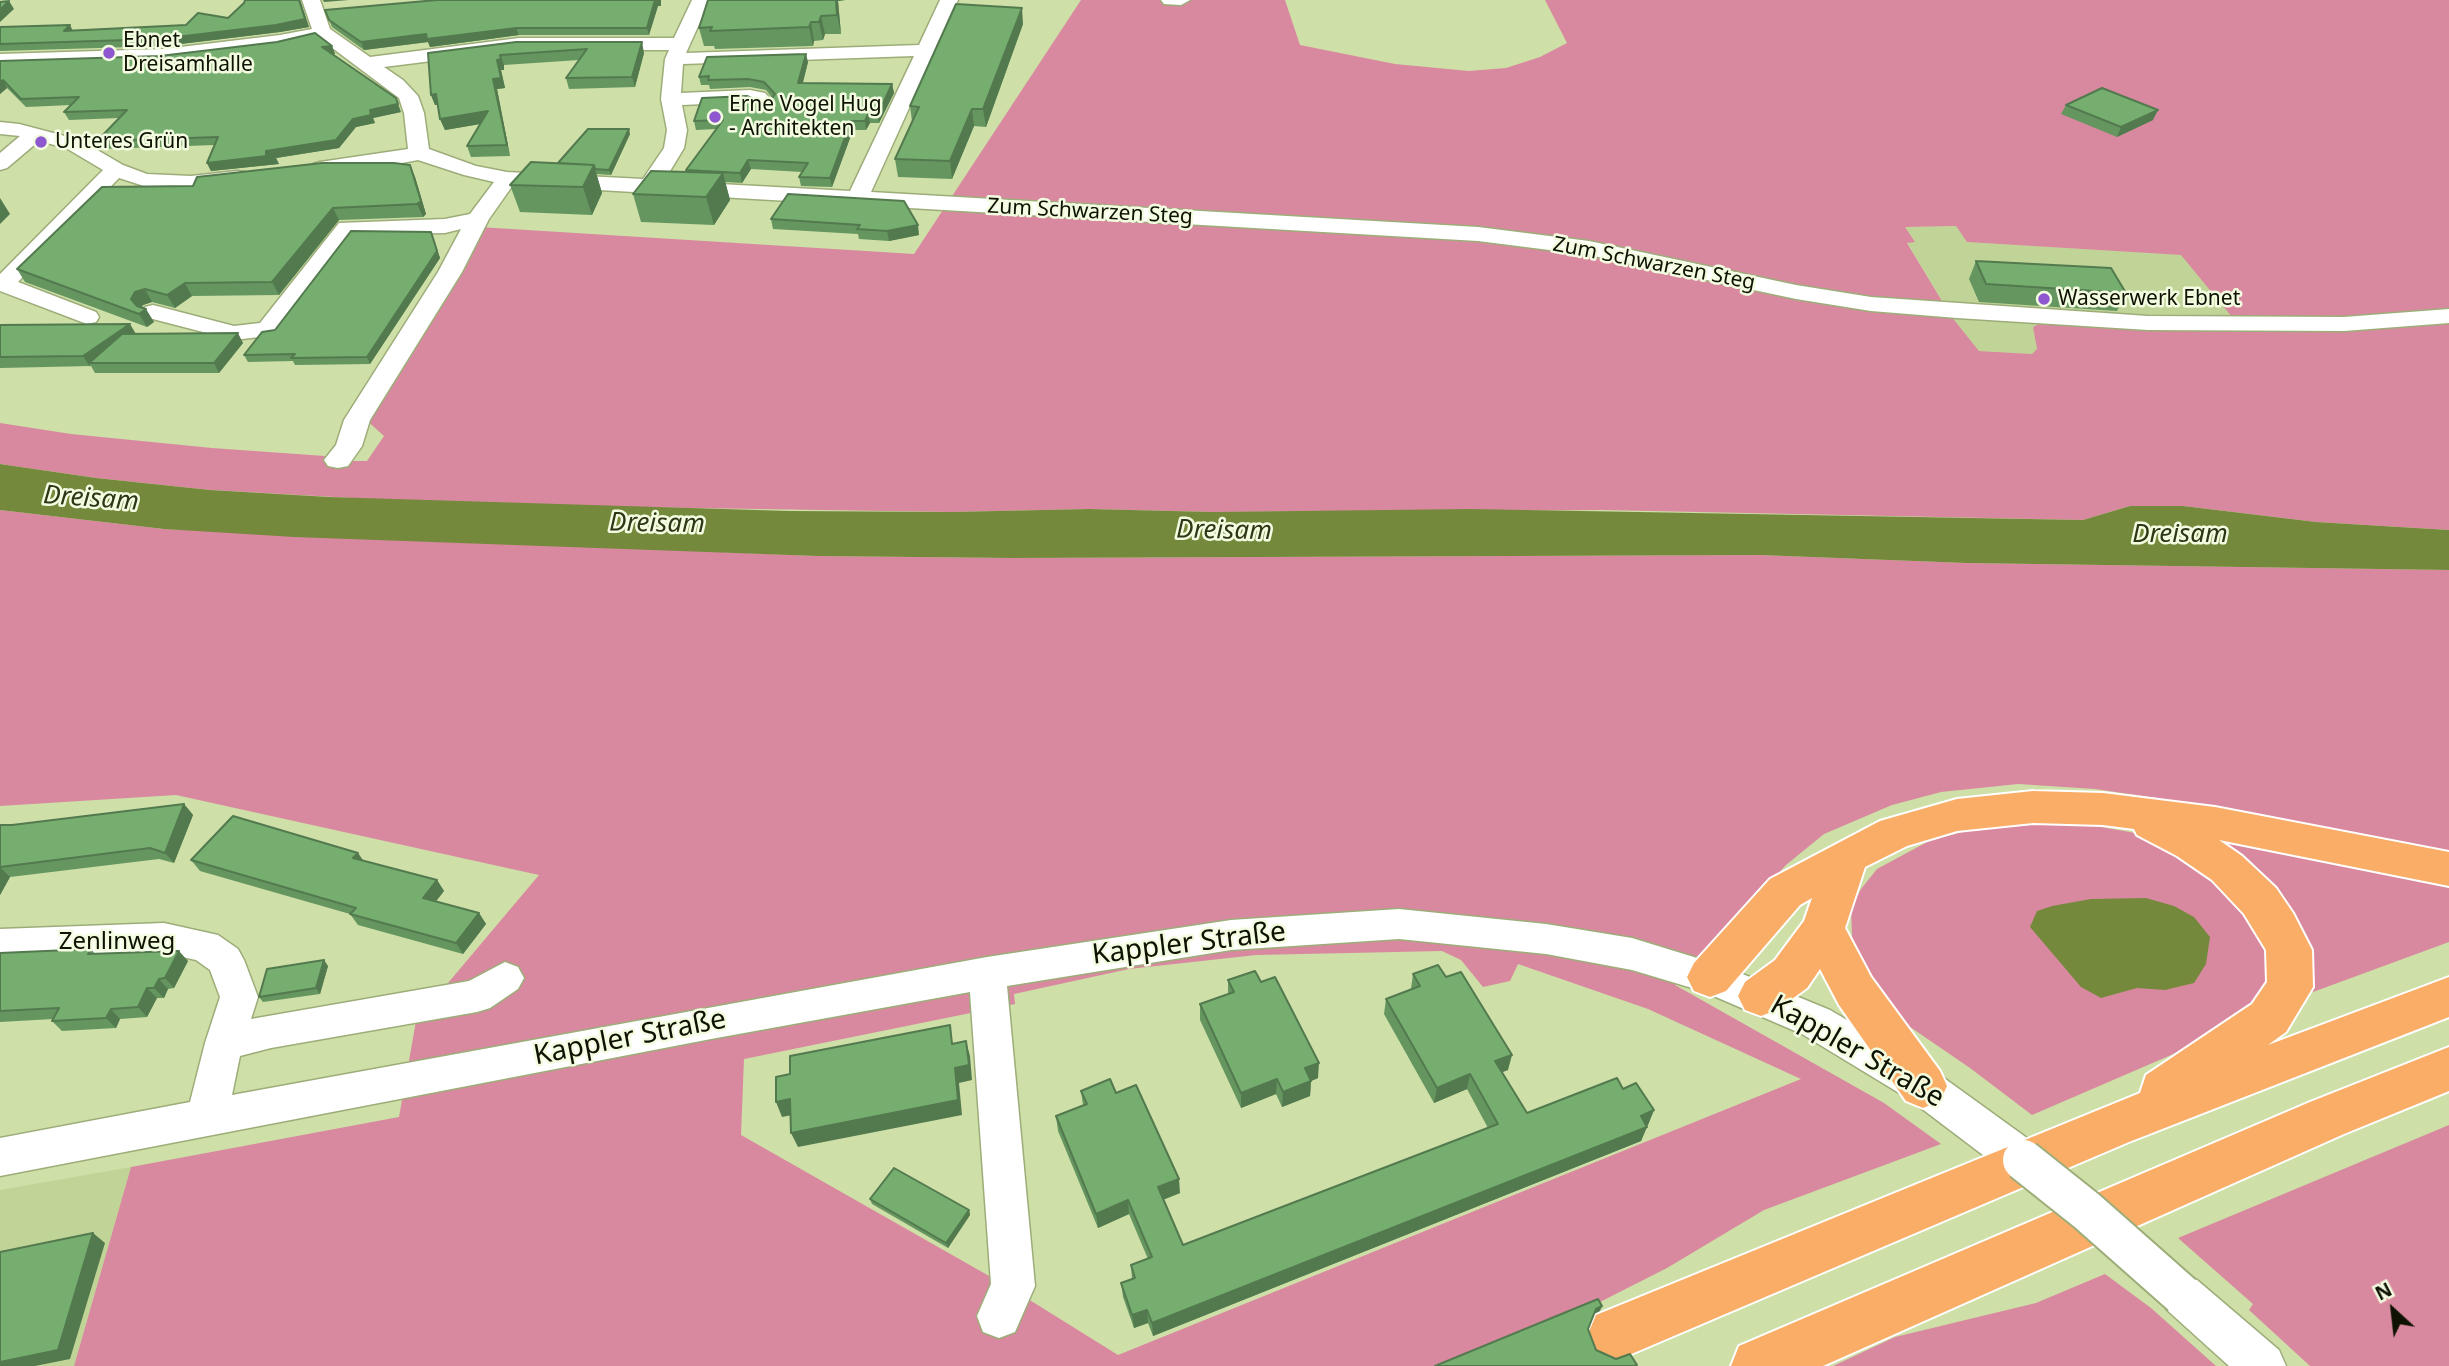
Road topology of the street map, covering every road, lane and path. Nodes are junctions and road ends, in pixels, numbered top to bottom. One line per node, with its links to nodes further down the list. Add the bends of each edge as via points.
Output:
1 (701, 0): 9 (street)
2 (949, 0): 8 (street)
3 (1170, 0): 4 (street)
4 (1181, 0)
5 (312, 6): 6 (street); 7 (street)
6 (339, 9)
7 (322, 32): 10 (street, via 164,55); 11 (street)
8 (927, 50): 9 (street); 23 (street)
9 (678, 51): 11 (street, via 519,44); 12 (street)
10 (0, 60)
11 (366, 63): 16 (street, via 408,96)
12 (671, 99): 13 (street, via 750,96); 22 (street, via 677,130 674,148)
13 (764, 103)
14 (0, 128): 15 (street)
15 (35, 134): 17 (street); 18 (street, via 73,144)
16 (419, 153): 19 (street); 21 (street, Zum Schwarzen Steg)
17 (0, 164)
18 (116, 169): 20 (street, via 144,180 191,182); 25 (street)
19 (299, 170)
20 (259, 174)
21 (507, 178): 22 (street, Zum Schwarzen Steg); 24 (street)
22 (651, 184): 23 (street, Zum Schwarzen Steg)
23 (858, 198): 27 (street, Zum Schwarzen Steg, via 1478,234 1589,248 1796,292 1957,311 2161,323 2344,324)
24 (478, 219): 26 (street, via 445,226 347,228 267,330 234,333); 29 (street, via 357,420 349,446)
25 (2, 283): 28 (street)
26 (153, 312)
27 (2449, 316)
28 (87, 317)
29 (338, 460)
30 (2134, 814): 31 (highway, via 2034,807 1957,815 1895,833); 32 (highway, via 2215,823); 44 (highway, via 2227,868 2260,901 2289,950 2290,986 2269,1018)
31 (1847, 858): 33 (highway); 36 (highway, via 1786,892)
32 (2449, 869)
33 (1822, 929): 38 (highway, via 1791,974); 42 (highway, via 1855,991)
34 (0, 944): 40 (street, Zenlinweg, via 164,938 205,946 225,960 239,997)
35 (987, 973): 36 (street, Kappler Straße, via 1231,935 1399,924 1546,939 1632,954); 43 (street, Kappler Straße); 46 (street, via 1013,1286)
36 (1710, 977): 38 (street, Kappler Straße)
37 (505, 978): 40 (street, via 477,996)
38 (1761, 996): 42 (street, Kappler Straße, via 1816,1021)
39 (2449, 997): 44 (highway)
40 (224, 1043): 43 (street, Zenlinweg)
41 (2449, 1069): 48 (highway)
42 (1923, 1086): 49 (street, Kappler Straße, bridge, via 2077,1203)
43 (206, 1119): 45 (street, Kappler Straße)
44 (2112, 1126): 47 (highway)
45 (0, 1157)
46 (999, 1316)
47 (1615, 1334)
48 (1759, 1366)
49 (2263, 1366)

